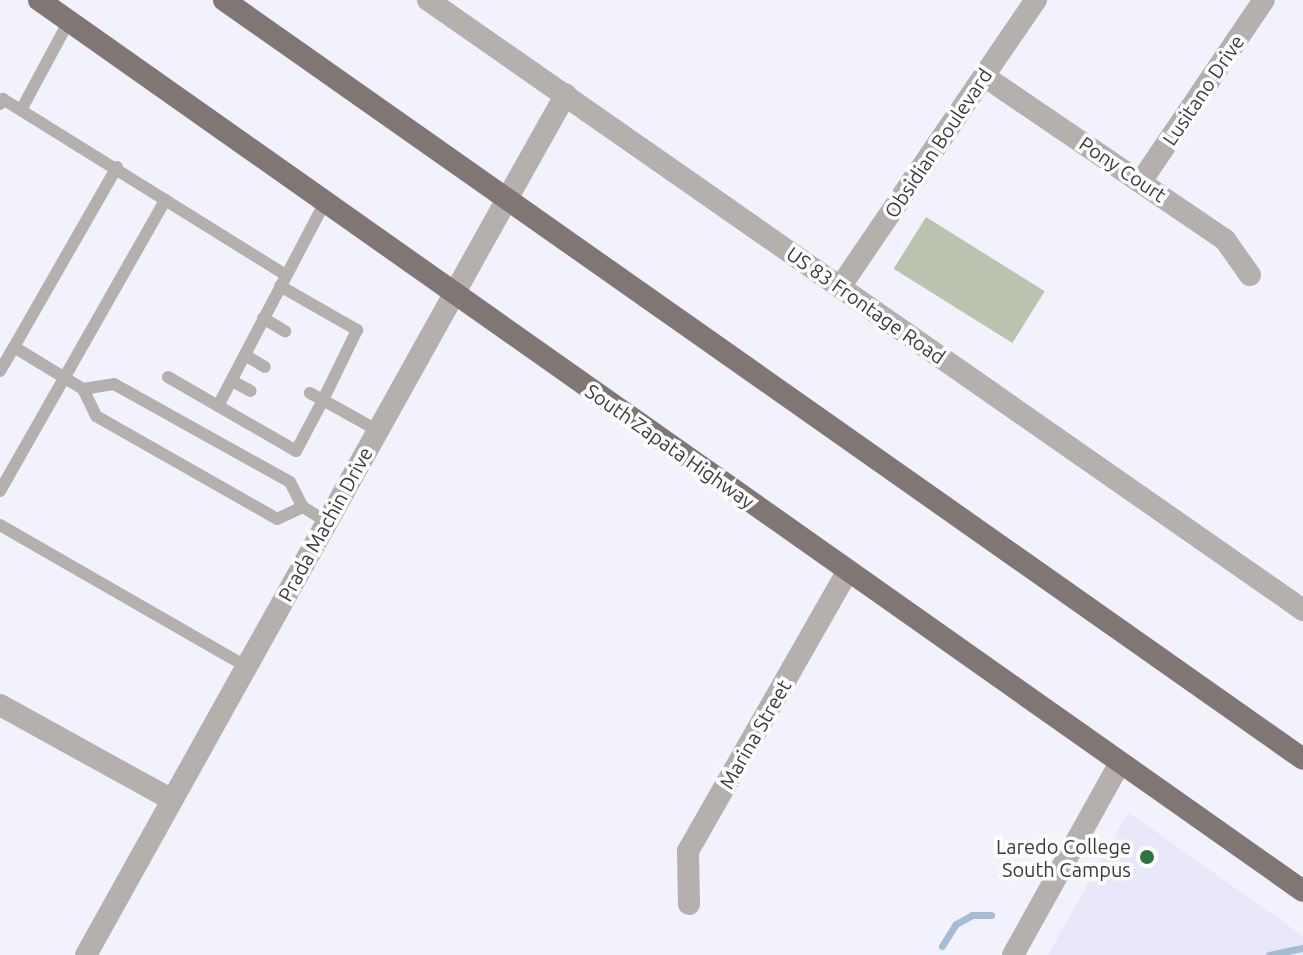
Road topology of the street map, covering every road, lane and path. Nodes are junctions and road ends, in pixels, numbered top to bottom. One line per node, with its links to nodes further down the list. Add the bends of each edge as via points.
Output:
1 (39, 0): 6 (main road, South Zapata Highway)
2 (224, 0): 13 (main road)
3 (428, 0): 8 (street, US 83 Frontage Road)
4 (1036, 0): 7 (street, Obsidian Boulevard)
5 (1264, 0): 12 (street, Lusitano Drive)
6 (69, 21): 10 (lane); 15 (main road, South Zapata Highway)
7 (984, 76): 12 (street, Pony Court); 18 (street, Obsidian Boulevard)
8 (566, 94): 13 (street, Prada Machin Drive); 18 (street, US 83 Frontage Road)
9 (0, 104): 10 (lane, via 3,99)
10 (21, 110): 11 (lane)
11 (117, 167): 14 (lane); 22 (lane)
12 (1142, 180): 16 (street, Pony Court, via 1225,240)
13 (507, 199): 19 (street, Prada Machin Drive); 45 (main road)
14 (165, 200): 17 (lane); 27 (lane)
15 (325, 202): 17 (lane); 19 (main road, South Zapata Highway)
16 (1250, 275)
17 (283, 280): 20 (lane); 32 (lane, via 357,330 336,359)
18 (840, 287): 42 (street, US 83 Frontage Road)
19 (454, 294): 36 (street, Prada Machin Drive); 41 (main road, South Zapata Highway)
20 (263, 318): 21 (lane); 23 (lane)
21 (285, 331)
22 (14, 347): 25 (lane); 27 (lane)
23 (245, 355): 24 (lane); 28 (lane)
24 (265, 367)
25 (0, 371)
26 (168, 377): 33 (lane)
27 (65, 379): 29 (lane); 37 (lane)
28 (232, 381): 30 (lane); 33 (lane)
29 (83, 389): 38 (lane, via 114,384 290,482); 38 (lane, via 96,416 277,519)
30 (251, 391)
31 (310, 393): 32 (lane)
32 (323, 400): 35 (lane); 36 (lane)
33 (219, 404): 35 (lane, via 296,451)
34 (296, 417): 35 (lane)
35 (310, 424)
36 (377, 430): 39 (street, Prada Machin Drive)
37 (0, 491)
38 (303, 507): 39 (lane)
39 (327, 522): 43 (street, Prada Machin Drive)
40 (0, 525): 43 (lane)
41 (848, 571): 46 (main road, South Zapata Highway); 49 (street, Marina Street, via 688,851)
42 (1303, 610)
43 (247, 667): 47 (street, Prada Machin Drive)
44 (0, 705): 47 (street)
45 (1303, 759)
46 (1120, 763): 48 (main road, South Zapata Highway); 51 (street)
47 (172, 800): 50 (street, Prada Machin Drive)
48 (1303, 891)
49 (689, 904)
50 (86, 955)
51 (1013, 955)

